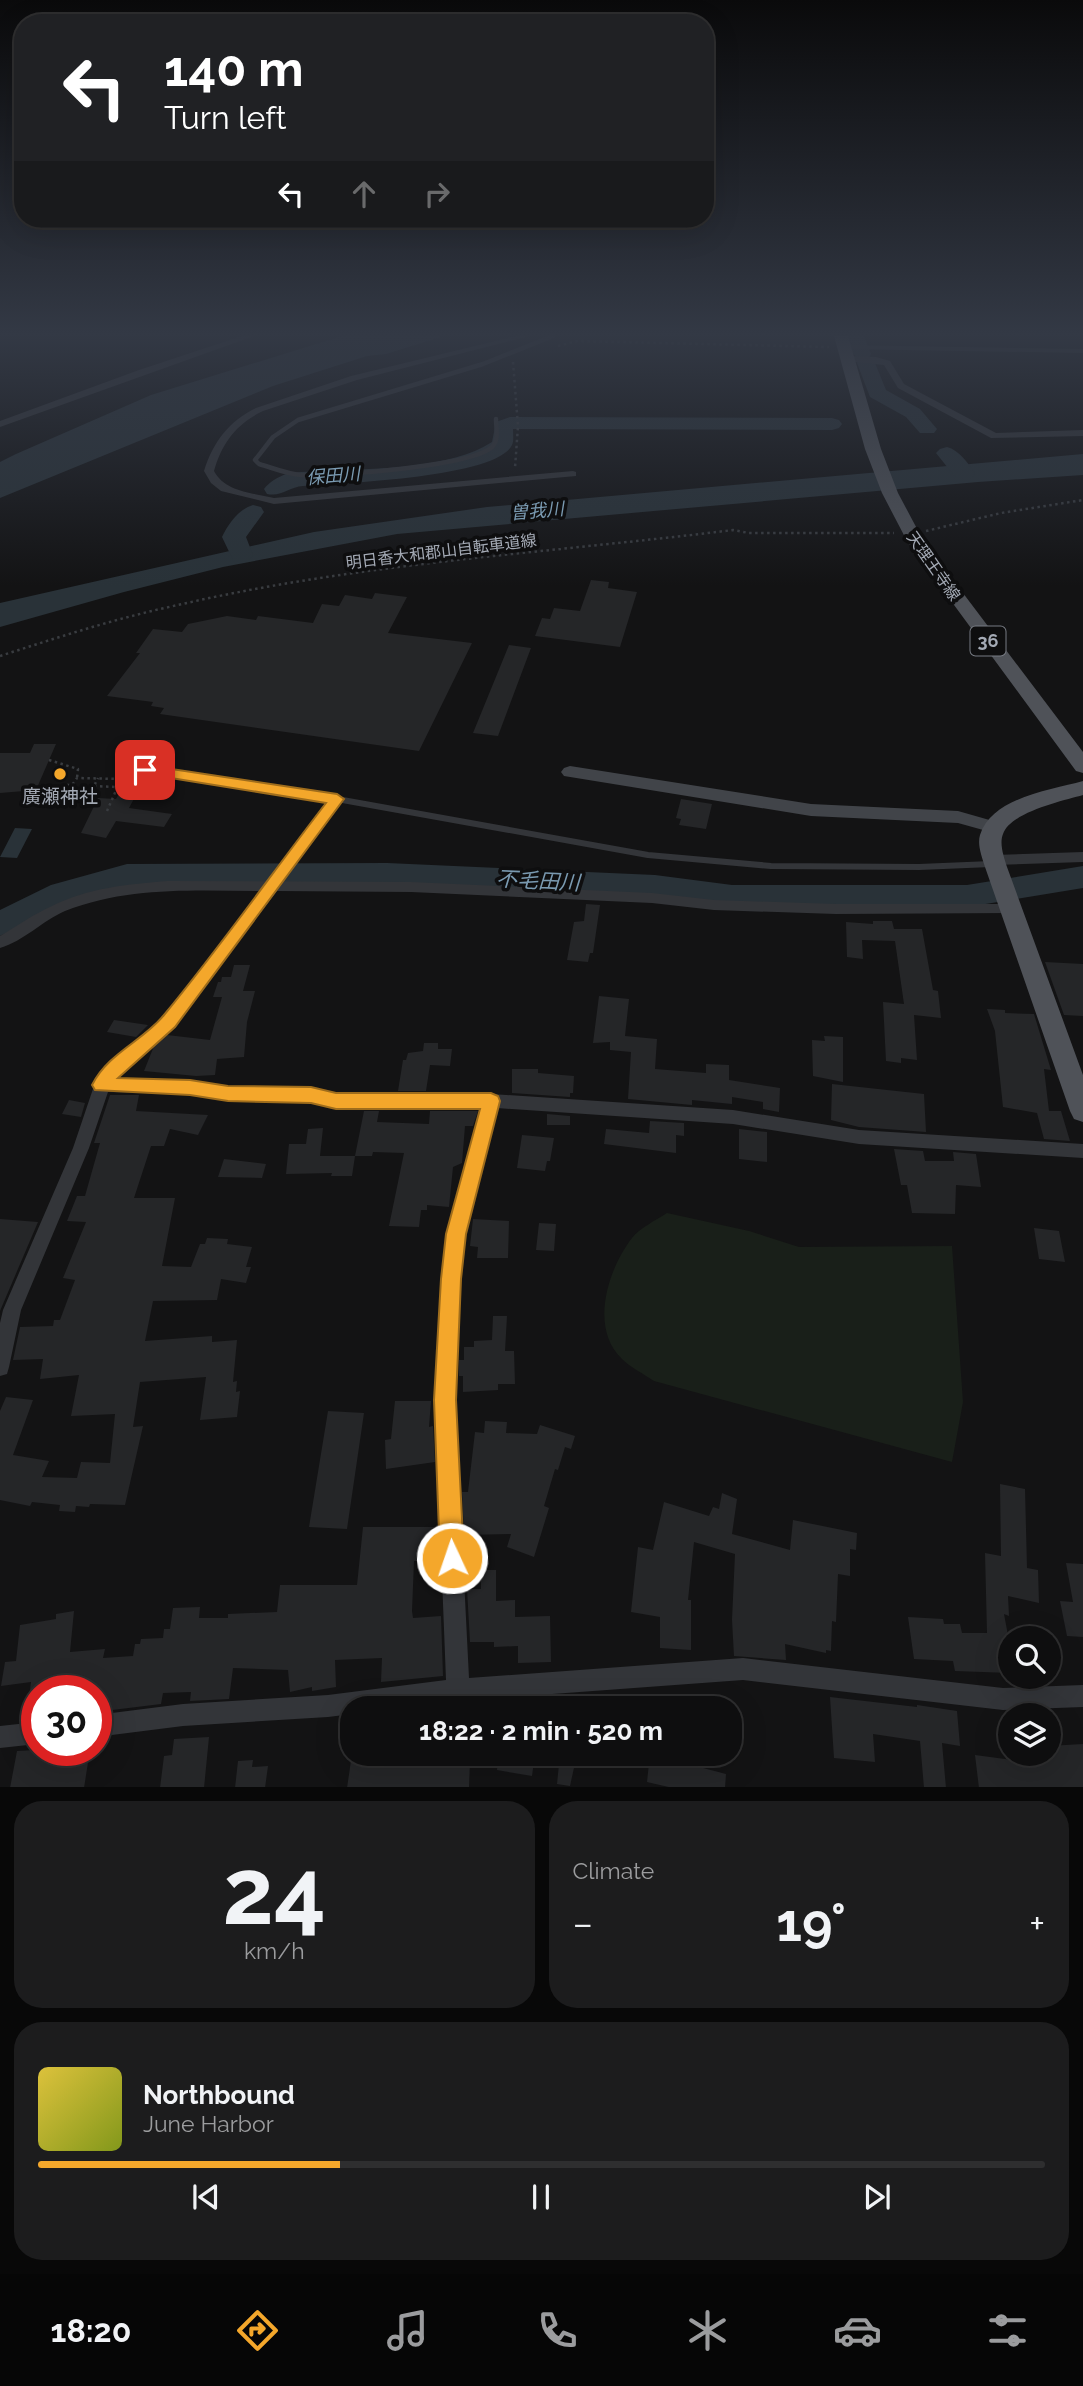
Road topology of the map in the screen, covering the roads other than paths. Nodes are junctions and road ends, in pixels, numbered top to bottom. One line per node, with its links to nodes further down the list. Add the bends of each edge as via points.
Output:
1 (242, 419): 7 (street, via 216,448 209,471 224,489 274,501)
2 (300, 419): 3 (lane, via 275,434 255,460 307,475 432,465 493,447)
3 (496, 419)
4 (865, 419): 8 (main road, 天理王寺線 / 36)
5 (962, 419): 6 (street, via 993,436)
6 (1083, 433)
7 (573, 474)
8 (899, 511): 9 (main road, 天理王寺線 / 36, via 933,568)
9 (1083, 766)
10 (145, 770): 13 (lane)
11 (570, 772): 14 (street, via 811,810 958,817)
12 (1083, 788): 14 (main road, via 1021,808)
13 (337, 799): 17 (lane, via 648,855 771,866 919,867); 18 (lane)
14 (994, 827): 17 (main road, via 990,838)
15 (1083, 845): 16 (street)
16 (1077, 857): 17 (street)
17 (1002, 883): 18 (street, via 836,909 411,887); 22 (main road)
18 (273, 887): 19 (street, via 117,890 57,909); 20 (street, via 168,1023 119,1063)
19 (0, 943)
20 (102, 1085): 21 (street, via 311,1095 336,1101); 24 (street, via 76,1161 12,1310)
21 (491, 1101): 23 (street, via 733,1117 859,1136); 25 (street, via 456,1234 451,1279 445,1400)
22 (1083, 1111)
23 (1083, 1151)
24 (0, 1367)
25 (458, 1690): 26 (street, via 743,1669 1003,1699); 27 (street)
26 (1083, 1696)
27 (112, 1724)
28 (21, 1735): 29 (street)
29 (0, 1737)

